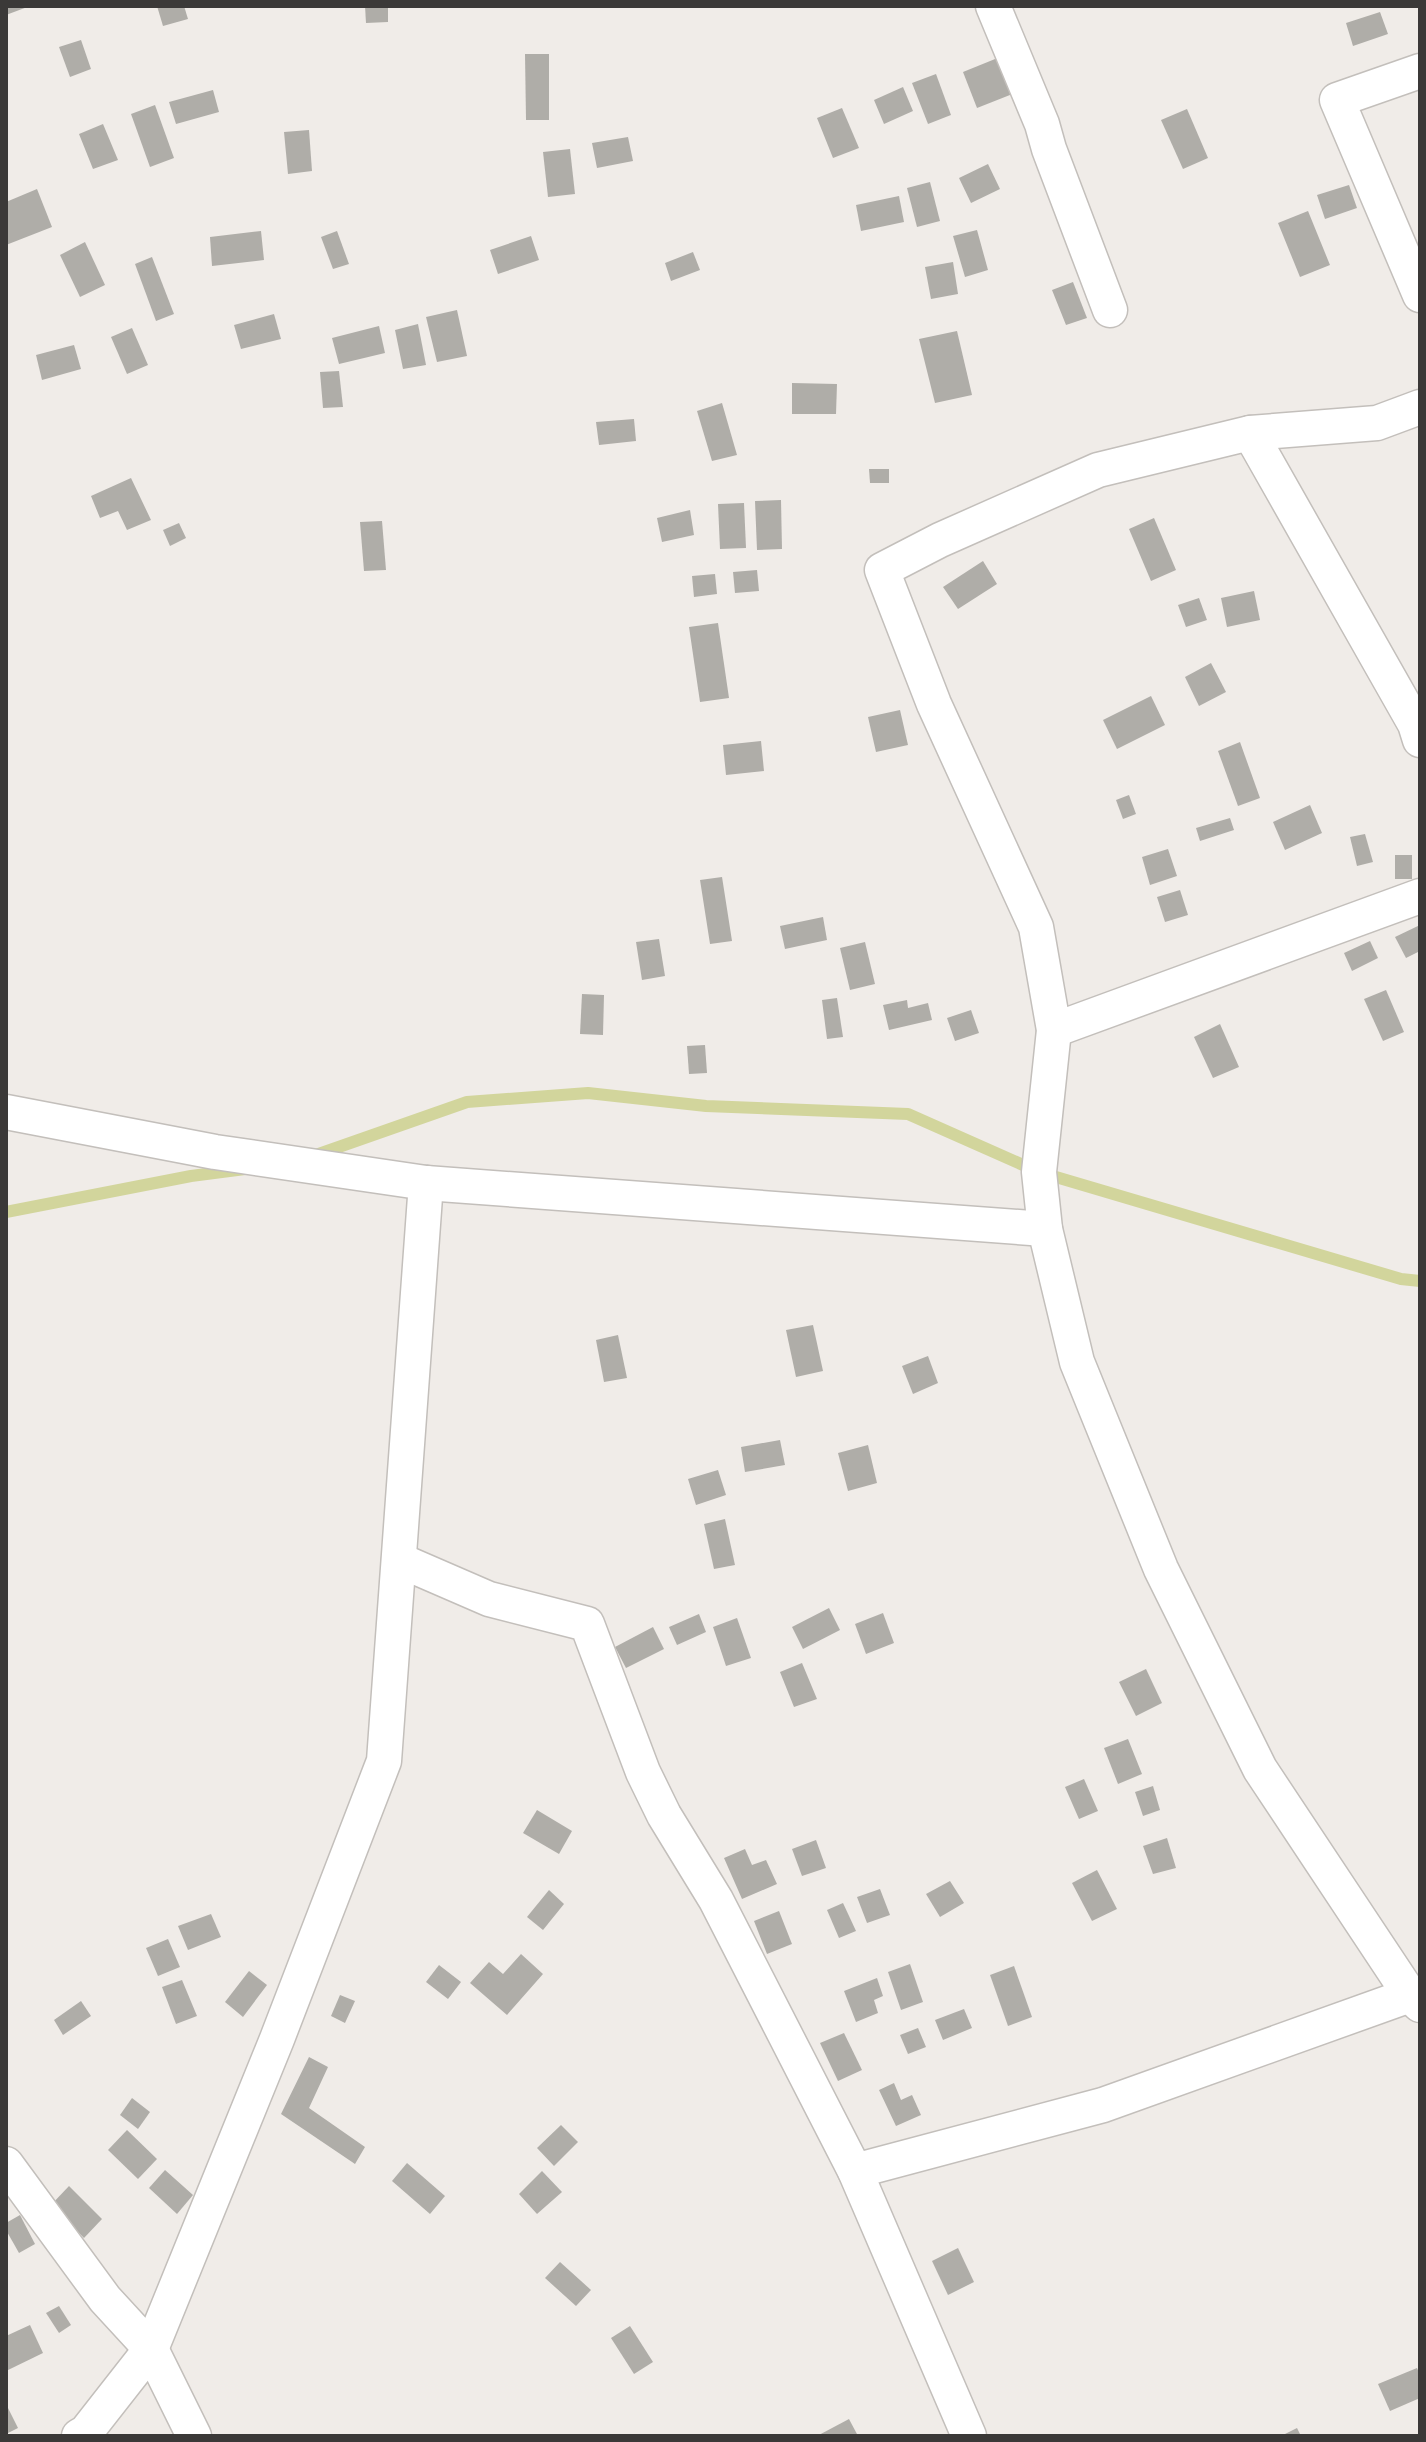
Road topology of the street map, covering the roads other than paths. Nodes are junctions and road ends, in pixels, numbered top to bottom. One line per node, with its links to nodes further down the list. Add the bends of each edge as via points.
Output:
1 (993, 6): 4 (street)
2 (1420, 71): 3 (street, via 1337,100)
3 (1420, 295)
4 (1110, 310)
5 (1420, 407): 6 (street, via 1377,423)
6 (1250, 433): 7 (street); 9 (street, via 1098,470 882,570 934,704 1036,927)
7 (1420, 740)
8 (1420, 896): 9 (street)
9 (1054, 1030): 12 (street, via 1039,1172)
10 (6, 1112): 11 (street, via 215,1152)
11 (426, 1183): 12 (street); 13 (street)
12 (1045, 1229): 14 (street, via 1077,1362 1161,1569 1260,1769)
13 (399, 1560): 16 (street, via 489,1599 587,1624 659,1805 716,1900); 17 (street, via 384,1761)
14 (1415, 2000): 16 (street, via 1103,2105)
15 (6, 2164): 17 (street, via 105,2299)
16 (855, 2171): 20 (street)
17 (151, 2349): 18 (street); 19 (street)
18 (79, 2436)
19 (194, 2436)
20 (969, 2436)

